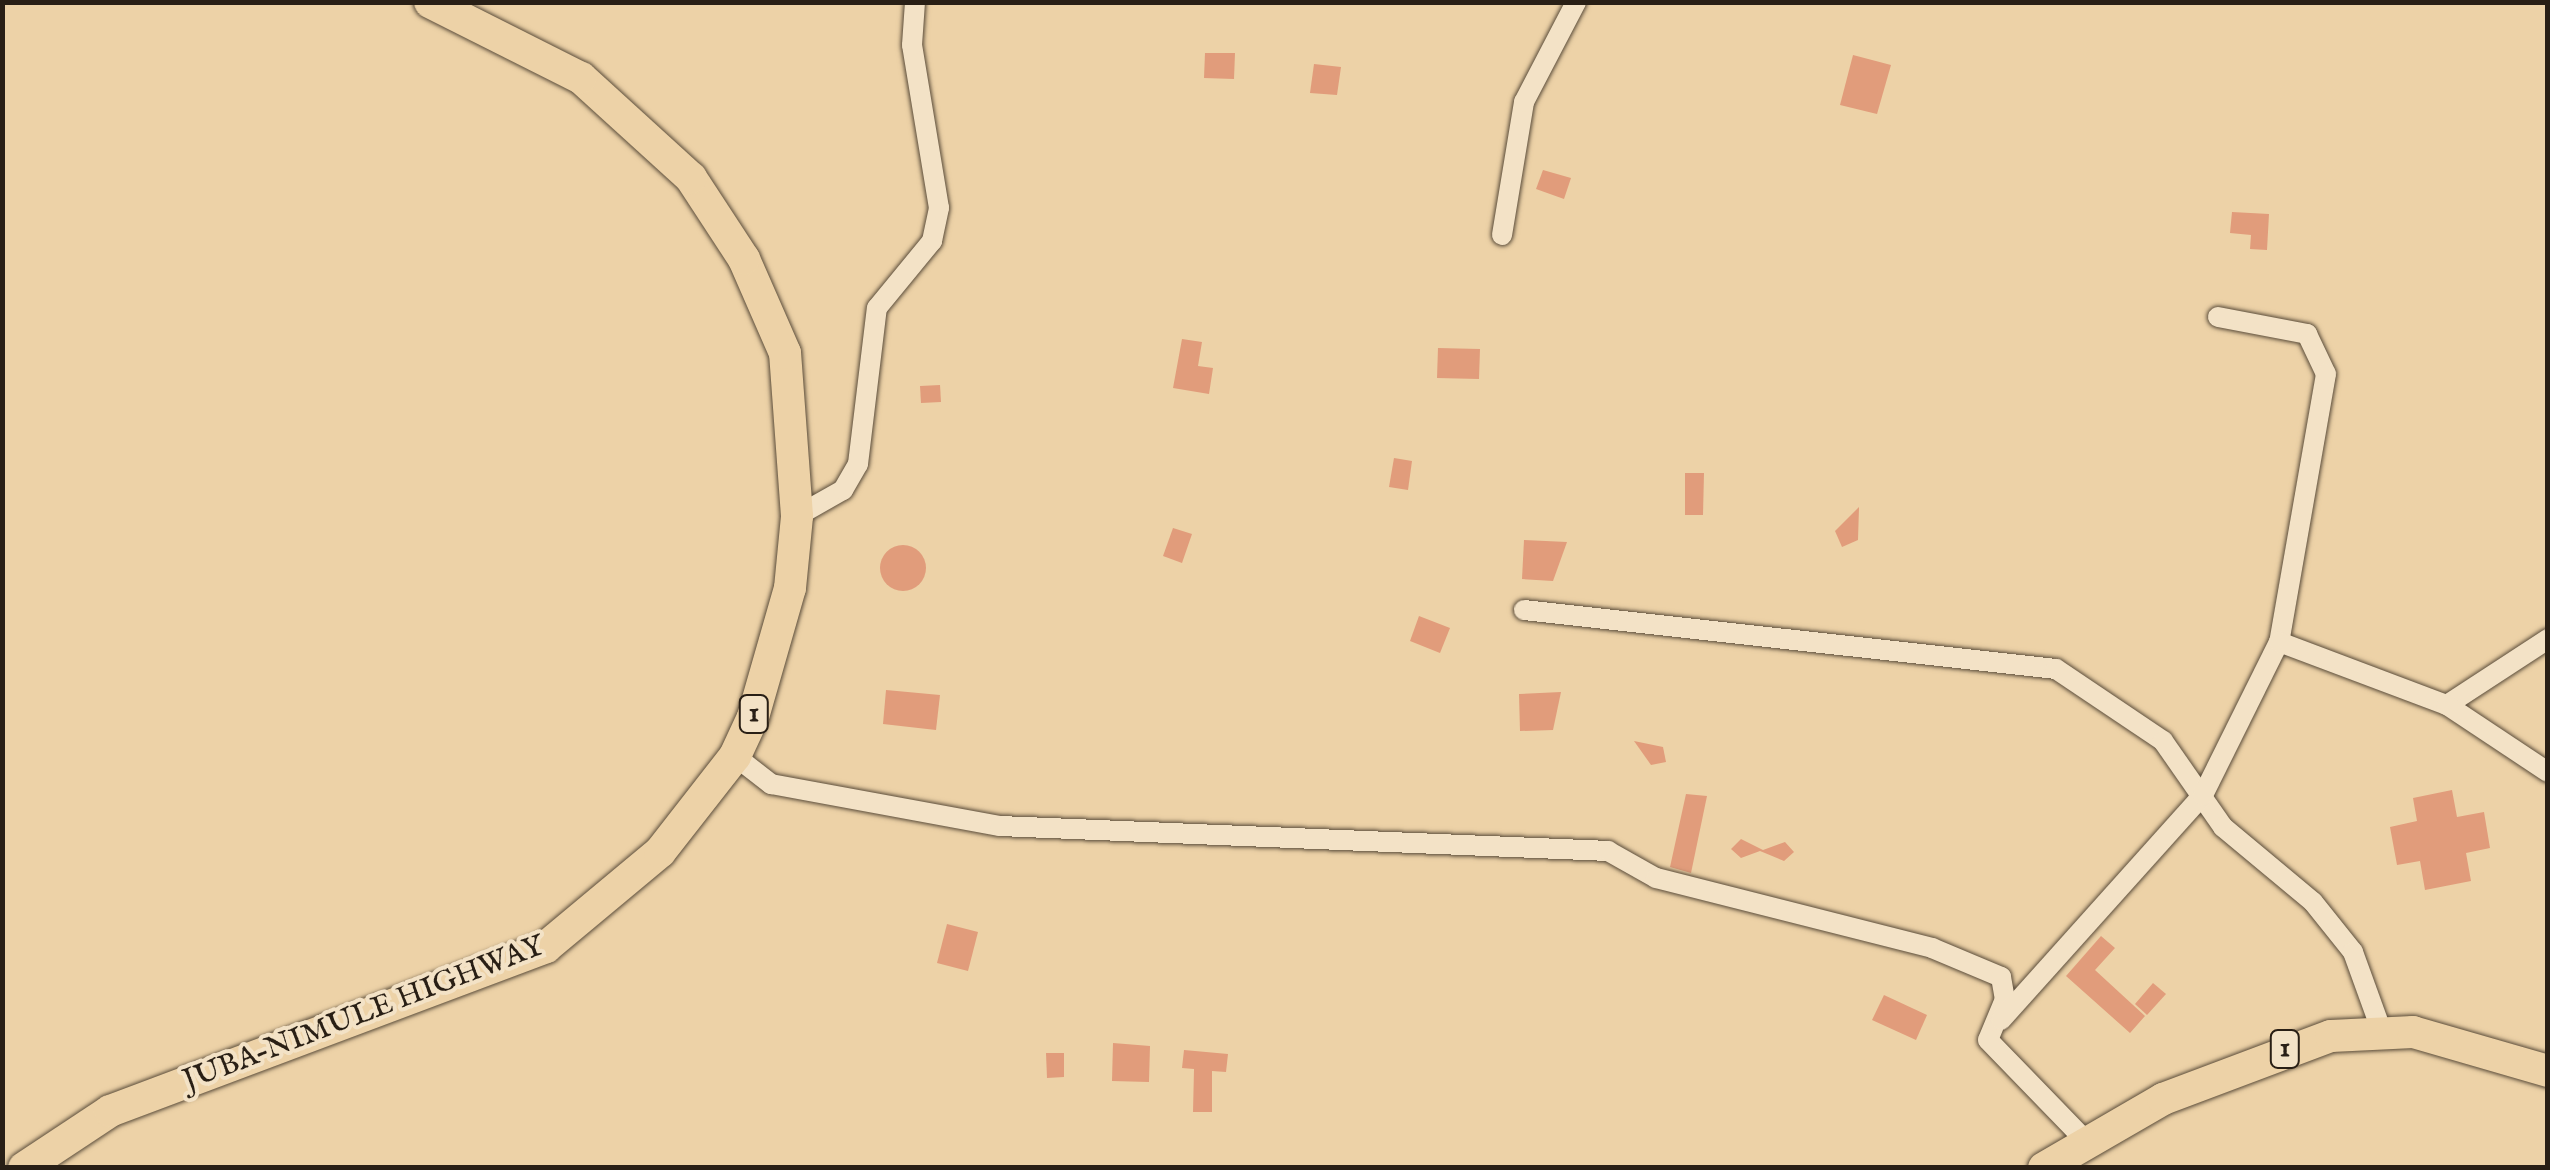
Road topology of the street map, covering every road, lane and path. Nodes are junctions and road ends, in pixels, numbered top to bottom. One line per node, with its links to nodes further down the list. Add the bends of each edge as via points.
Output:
1 (430, 2): 6 (main road, JUBA–NIMULE HIGHWAY / 1, via 582,78 691,178 744,259 785,353)
2 (915, 2): 6 (street, via 912,45 939,208 932,241 877,308 858,464 844,490)
3 (1576, 2): 4 (street, via 1524,102)
4 (1502, 235)
5 (2218, 317): 9 (street, via 2307,334 2326,374)
6 (797, 516): 11 (main road, JUBA–NIMULE HIGHWAY / 1, via 790,588)
7 (1524, 610): 13 (street, via 2056,668 2162,740)
8 (2548, 639): 10 (street)
9 (2280, 642): 10 (street); 13 (street)
10 (2448, 705): 12 (street)
11 (735, 756): 14 (street, via 771,784 1000,826 1608,851 1656,878 1968,958 2002,977); 18 (main road, JUBA–NIMULE HIGHWAY / 1, via 616,897 546,947 110,1111)
12 (2548, 772)
13 (2203, 795): 14 (street); 15 (street, via 2352,952)
14 (2000, 1022): 17 (street, via 1988,1040)
15 (2382, 1032): 16 (main road, 1, via 2413,1032); 17 (main road, 1, via 2331,1036 2240,1064)
16 (2548, 1071)
17 (2086, 1141): 19 (main road, 1)
18 (24, 1168)
19 (2044, 1168)

